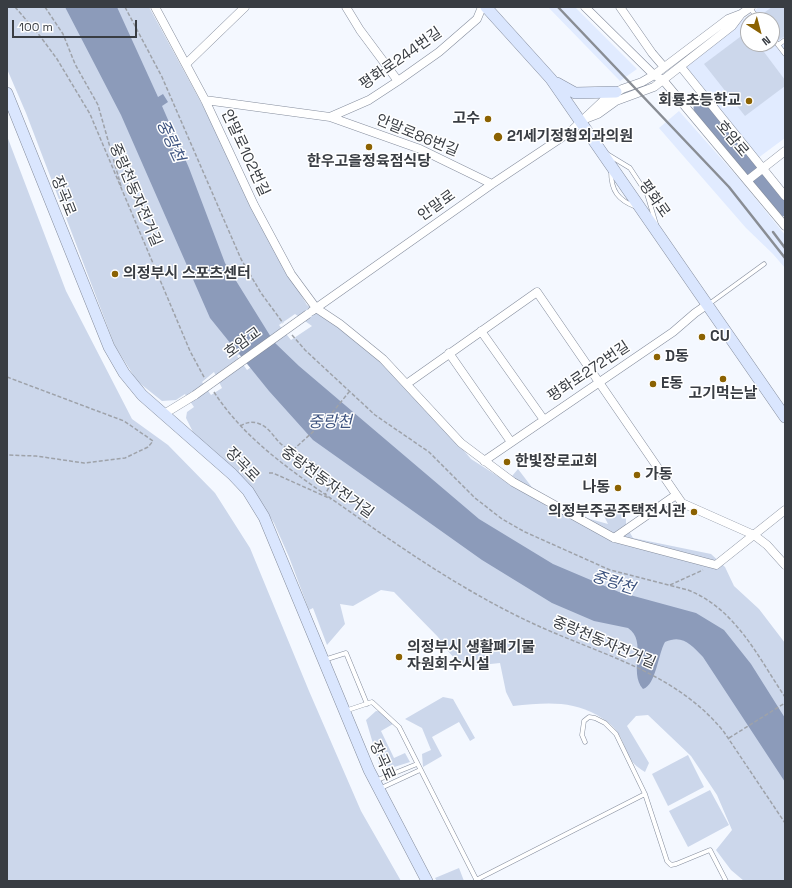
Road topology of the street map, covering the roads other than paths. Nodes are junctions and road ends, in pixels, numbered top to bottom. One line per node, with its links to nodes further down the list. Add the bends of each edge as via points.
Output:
1 (155, 7): 10 (street, 안말로102번길)
2 (245, 7): 10 (street)
3 (346, 7): 16 (street)
4 (482, 7): 16 (street, 평화로244번길, via 477,19 439,52)
5 (486, 7): 14 (street, 평화로)
6 (586, 7): 13 (street, 호암로)
7 (620, 7): 11 (street)
8 (740, 15): 11 (street, 안말로, via 728,19)
9 (740, 16): 12 (street, 안말로, via 732,26)
10 (186, 64): 19 (street, 안말로102번길)
11 (664, 67): 13 (street, 안말로)
12 (681, 67): 15 (street, 안말로); 24 (street)
13 (654, 75): 15 (street, 호암로); 17 (street, 안말로)
14 (551, 79): 17 (street, via 575,93); 21 (street, 평화로)
15 (663, 80): 21 (street, 안말로, via 648,90 616,101 598,114); 25 (street, 호암로)
16 (398, 81): 20 (street, 평화로244번길, via 369,100)
17 (616, 92): 21 (street, 안말로)
18 (7, 93): 38 (street, 장곡로, via 109,347 124,373 142,395)
19 (205, 100): 20 (street); 32 (street, 안말로102번길, via 258,212 291,274)
20 (330, 117): 26 (street, 안말로86번길, via 420,149)
21 (581, 121): 22 (street, 평화로); 26 (street, 안말로, via 570,132)
22 (602, 151): 29 (street, 평화로); 29 (lane, via 630,168 647,194)
23 (785, 151): 24 (street)
24 (763, 168): 25 (street); 27 (street)
25 (748, 180): 28 (street, 호암로)
26 (492, 184): 32 (street, 안말로)
27 (785, 196)
28 (785, 226)
29 (658, 232): 31 (street, 평화로)
30 (764, 264): 31 (lane)
31 (708, 304): 36 (street, 평화로272번길, via 673,332); 39 (street, 평화로)
32 (316, 308): 33 (street, 안말로); 37 (street, 안말로102번길, via 372,349)
33 (308, 314): 38 (street, 호암교, bridge, via 195,395)
34 (481, 331): 35 (street); 36 (street, via 537,292); 40 (street)
35 (449, 353): 37 (street); 41 (street)
36 (600, 382): 40 (street, 평화로272번길); 43 (street)
37 (408, 383): 42 (street, 안말로102번길, via 461,443)
38 (164, 414): 48 (street, 장곡로, via 232,474 248,492 264,517)
39 (785, 417)
40 (544, 420): 41 (street, 평화로272번길)
41 (511, 442): 42 (street, 평화로272번길)
42 (484, 461): 46 (street, 안말로102번길, via 513,482)
43 (676, 495): 45 (street, via 682,503); 46 (street)
44 (785, 510): 45 (street)
45 (754, 535): 46 (street, 안말로102번길, via 716,565); 47 (street)
46 (614, 538)
47 (785, 565)
48 (324, 660): 49 (lane, via 346,653); 50 (street, 장곡로)
49 (367, 704): 50 (lane); 52 (lane, via 372,702 399,727)
50 (345, 711): 54 (street, 장곡로)
51 (585, 742): 55 (lane, via 582,735 584,721 589,717 605,723 616,734)
52 (417, 764): 53 (lane); 54 (lane)
53 (420, 770): 54 (lane); 56 (lane)
54 (376, 785): 57 (street, 장곡로)
55 (645, 794): 56 (lane); 58 (lane, via 667,861 671,865 676,864 710,850)
56 (477, 880)
57 (427, 881)
58 (726, 881)

